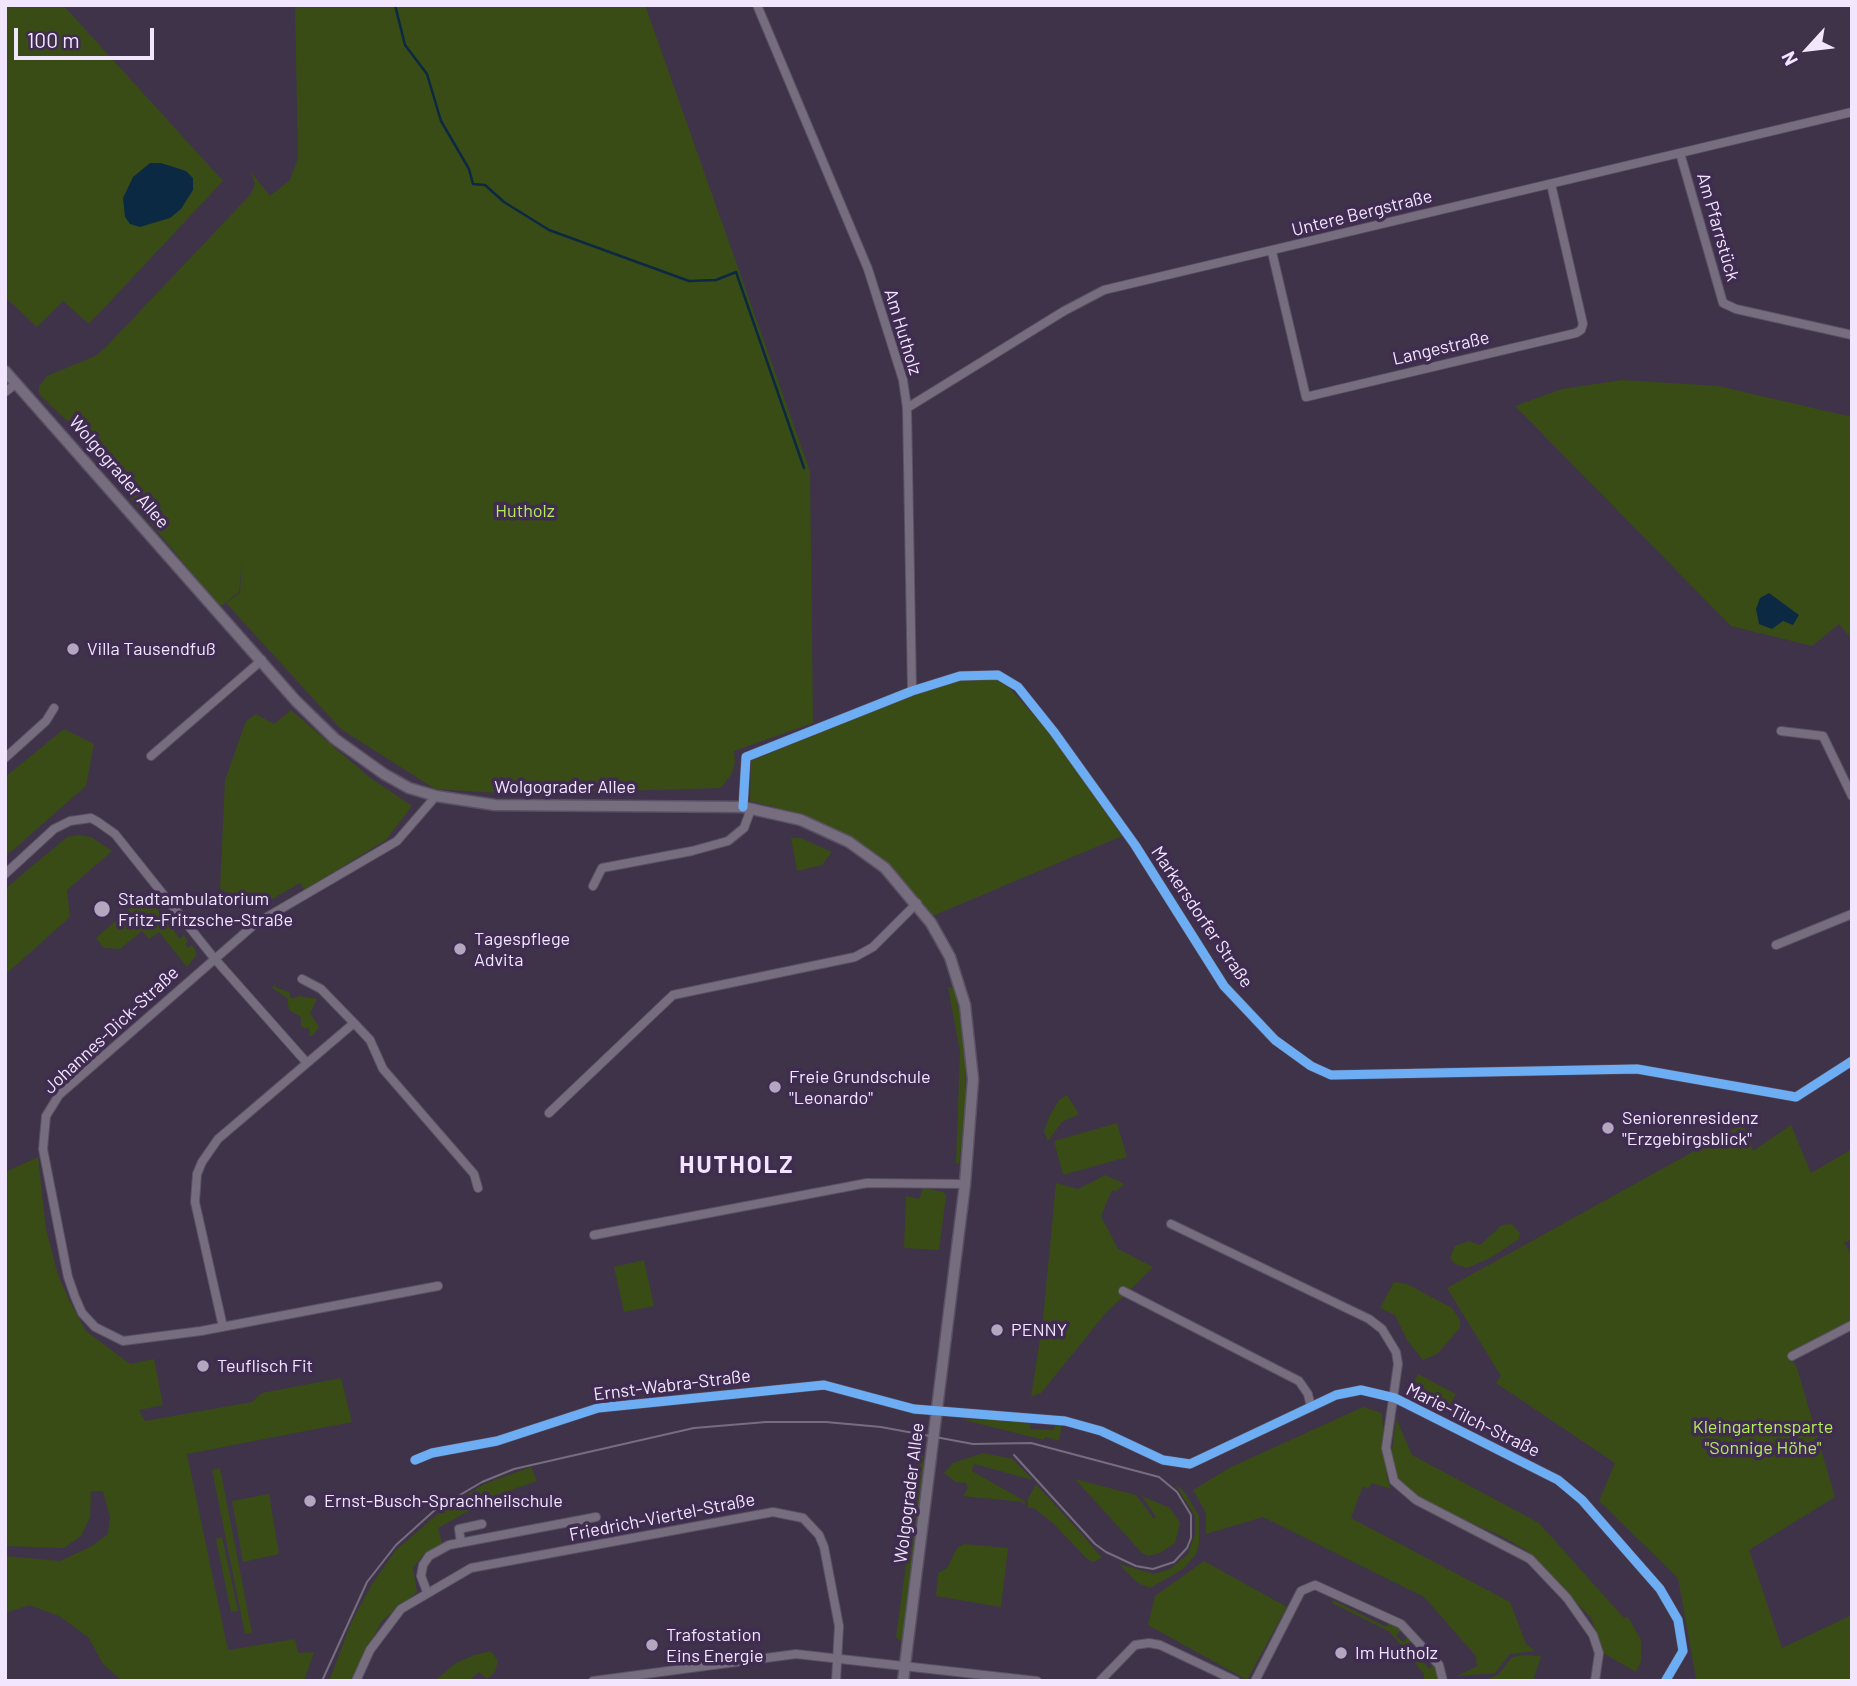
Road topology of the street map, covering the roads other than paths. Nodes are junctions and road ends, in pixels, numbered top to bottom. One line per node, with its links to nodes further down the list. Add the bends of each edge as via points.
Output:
1 (757, 5): 10 (street, Am Hutholz, via 868,269 903,380)
2 (1852, 112): 3 (street, Untere Bergstraße)
3 (1681, 153): 4 (street, Untere Bergstraße); 6 (street, Am Pfarrstück, via 1723,303)
4 (1551, 184): 5 (street, Untere Bergstraße); 5 (street, Langestraße, via 1581,330 1306,397)
5 (1272, 251): 10 (street, Untere Bergstraße, via 1104,290)
6 (1852, 335)
7 (5, 371): 8 (main road, Wolgograder Allee)
8 (17, 383): 9 (street); 11 (main road, Wolgograder Allee)
9 (5, 392)
10 (907, 408): 12 (street, Am Hutholz)
11 (262, 660): 15 (street); 17 (main road, Wolgograder Allee, via 296,701 358,757 409,788)
12 (912, 691): 19 (street, Markersdorfer Straße, via 746,757); 28 (street, Markersdorfer Straße, via 987,673 998,674 1018,687 1135,845 1224,986 1275,1040 1331,1075 1637,1069 1796,1097)
13 (54, 708): 16 (street)
14 (1781, 731): 18 (street, via 1823,736)
15 (151, 756)
16 (5, 758)
17 (436, 796): 19 (main road, Wolgograder Allee, via 495,805); 25 (street, Johannes-Dick-Straße, via 397,841 272,912)
18 (1852, 796)
19 (747, 808): 21 (street, via 744,828 728,841 602,868); 22 (main road, Wolgograder Allee, via 801,820 849,842 885,868)
20 (5, 874): 25 (street, via 54,829 91,818 115,834)
21 (593, 886)
22 (917, 903): 30 (street, via 873,947 855,957 673,995); 31 (main road, Wolgograder Allee, via 950,957 970,1033 973,1079)
23 (1852, 914): 24 (street)
24 (1776, 945)
25 (214, 958): 29 (street); 38 (street, Johannes-Dick-Straße, via 59,1095 46,1116 43,1149 68,1277 86,1318 95,1327 123,1341)
26 (302, 979): 27 (street, via 321,989)
27 (354, 1023): 29 (street); 32 (street, via 370,1040 383,1069 474,1174)
28 (1852, 1061)
29 (307, 1063): 38 (street, via 218,1139 197,1174 195,1202)
30 (549, 1112)
31 (965, 1184): 34 (street, via 867,1183); 42 (main road, Wolgograder Allee)
32 (478, 1188)
33 (1171, 1224): 40 (street, Marie-Tilch-Straße, via 1382,1329 1396,1352)
34 (594, 1235)
35 (438, 1286): 38 (street, Johannes-Dick-Straße)
36 (1123, 1291): 41 (street, via 1299,1381)
37 (1852, 1325): 39 (street)
38 (222, 1327)
39 (1792, 1356)
40 (1395, 1398): 41 (street, Marie-Tilch-Straße, via 1361,1390); 50 (street, Marie-Tilch-Straße, via 1558,1480 1582,1500 1660,1589 1678,1620 1683,1651); 60 (street, via 1386,1448 1394,1481 1416,1500 1530,1559 1593,1634 1599,1653)
41 (1311, 1407): 42 (street, Marie-Tilch-Straße, via 1190,1464 1163,1460 1101,1431 1065,1421)
42 (936, 1410): 43 (street, Ernst-Wabra-Straße, via 914,1409 824,1385 714,1394 598,1408 497,1441 432,1452); 49 (main road, Wolgograder Allee)
43 (415, 1460)
44 (596, 1517): 46 (street, Friedrich-Viertel-Straße)
45 (482, 1524): 46 (street, via 459,1529)
46 (461, 1542): 47 (street, Friedrich-Viertel-Straße, via 429,1556 421,1576)
47 (426, 1592): 48 (street, Friedrich-Viertel-Straße, via 471,1567 773,1512 803,1518 819,1535 839,1626); 51 (street, Friedrich-Viertel-Straße, via 386,1626)
48 (838, 1659): 49 (street); 52 (street, via 796,1654); 53 (street, Friedrich-Viertel-Straße)
49 (905, 1667): 54 (main road, Wolgograder Allee); 55 (street)
50 (1666, 1680)
51 (356, 1681)
52 (593, 1681)
53 (836, 1681)
54 (903, 1681)
55 (1037, 1681)
56 (1100, 1681): 57 (street, via 1135,1645 1149,1643)
57 (1236, 1681)
58 (1255, 1681): 59 (street, via 1301,1591 1315,1585 1401,1624 1439,1664)
59 (1443, 1681)
60 (1595, 1681)

